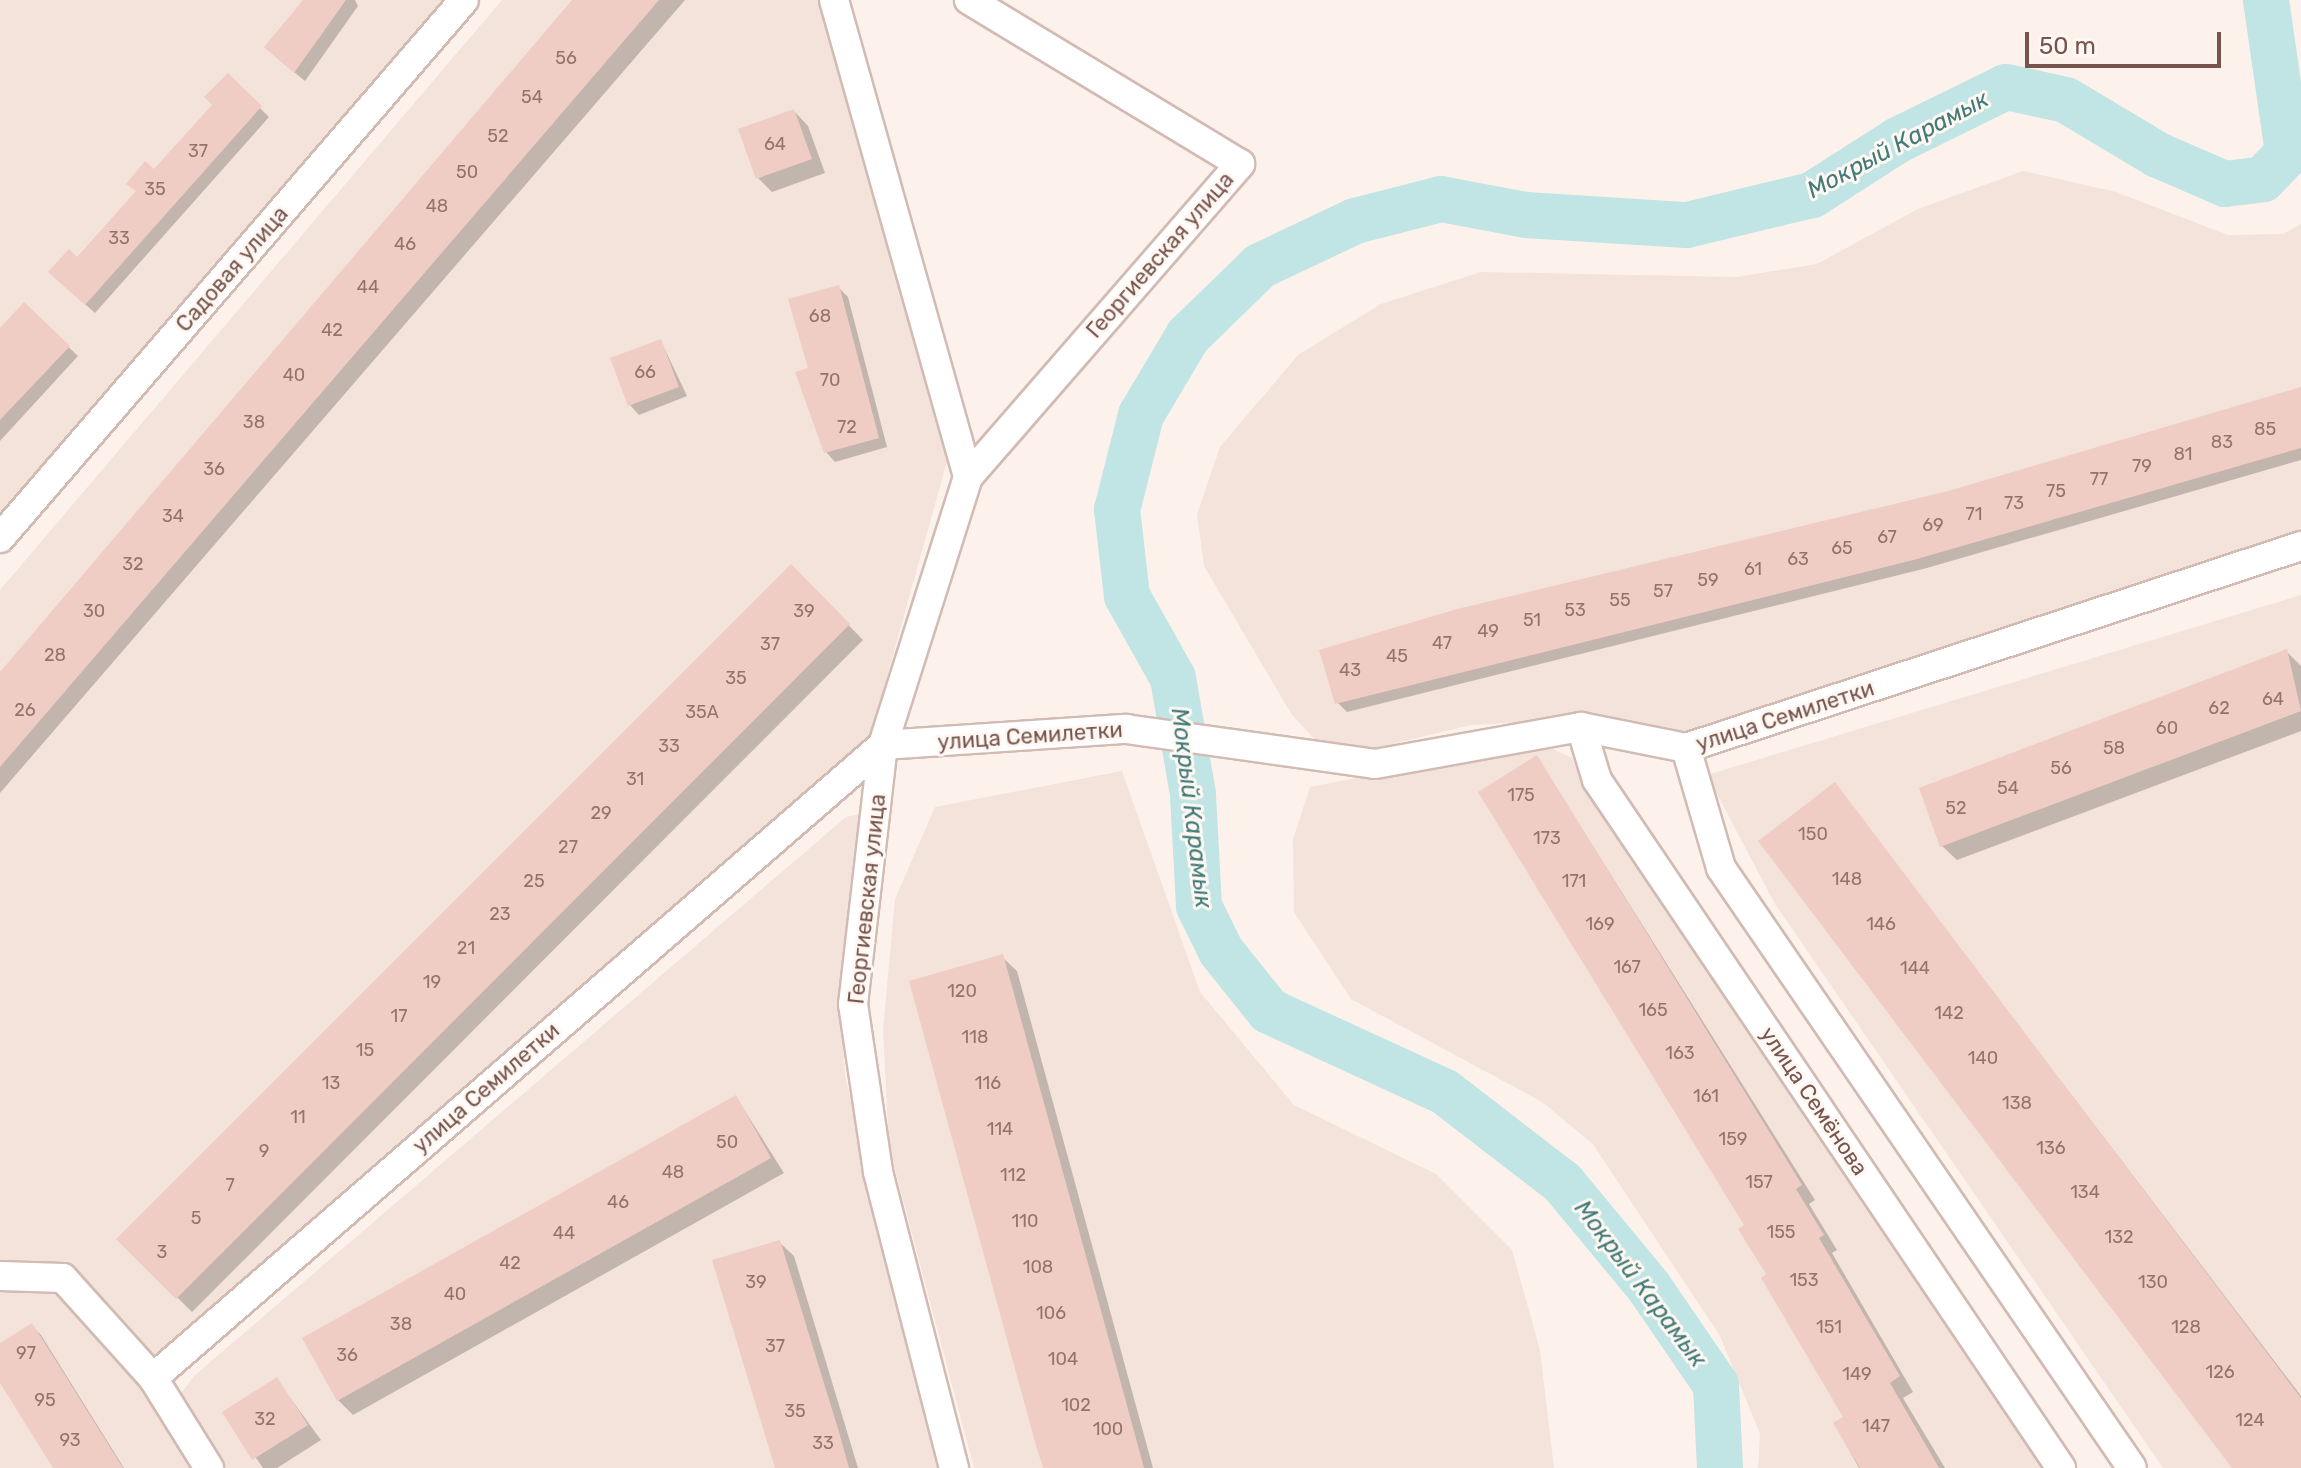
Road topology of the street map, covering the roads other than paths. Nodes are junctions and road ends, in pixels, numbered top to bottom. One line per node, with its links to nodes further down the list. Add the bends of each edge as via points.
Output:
1 (464, 0): 5 (street, Садовая улица)
2 (834, 0): 4 (street)
3 (969, 0): 4 (street, Георгиевская улица, via 1240,164)
4 (968, 477): 8 (street, Георгиевская улица)
5 (0, 538)
6 (2301, 546): 9 (street, улица Семилетки)
7 (1581, 727): 8 (street, улица Семилетки, via 1375,764 1264,743 1126,729); 9 (street, улица Семилетки); 14 (street, улица Семёнова, via 1597,780)
8 (883, 745): 11 (street, улица Семилетки); 13 (street, Георгиевская улица, via 853,1004 878,1172)
9 (1686, 748): 15 (street, via 1721,868)
10 (0, 1276): 11 (street, via 63,1278)
11 (153, 1378): 12 (street)
12 (209, 1468)
13 (954, 1468)
14 (2061, 1468)
15 (2132, 1468)

